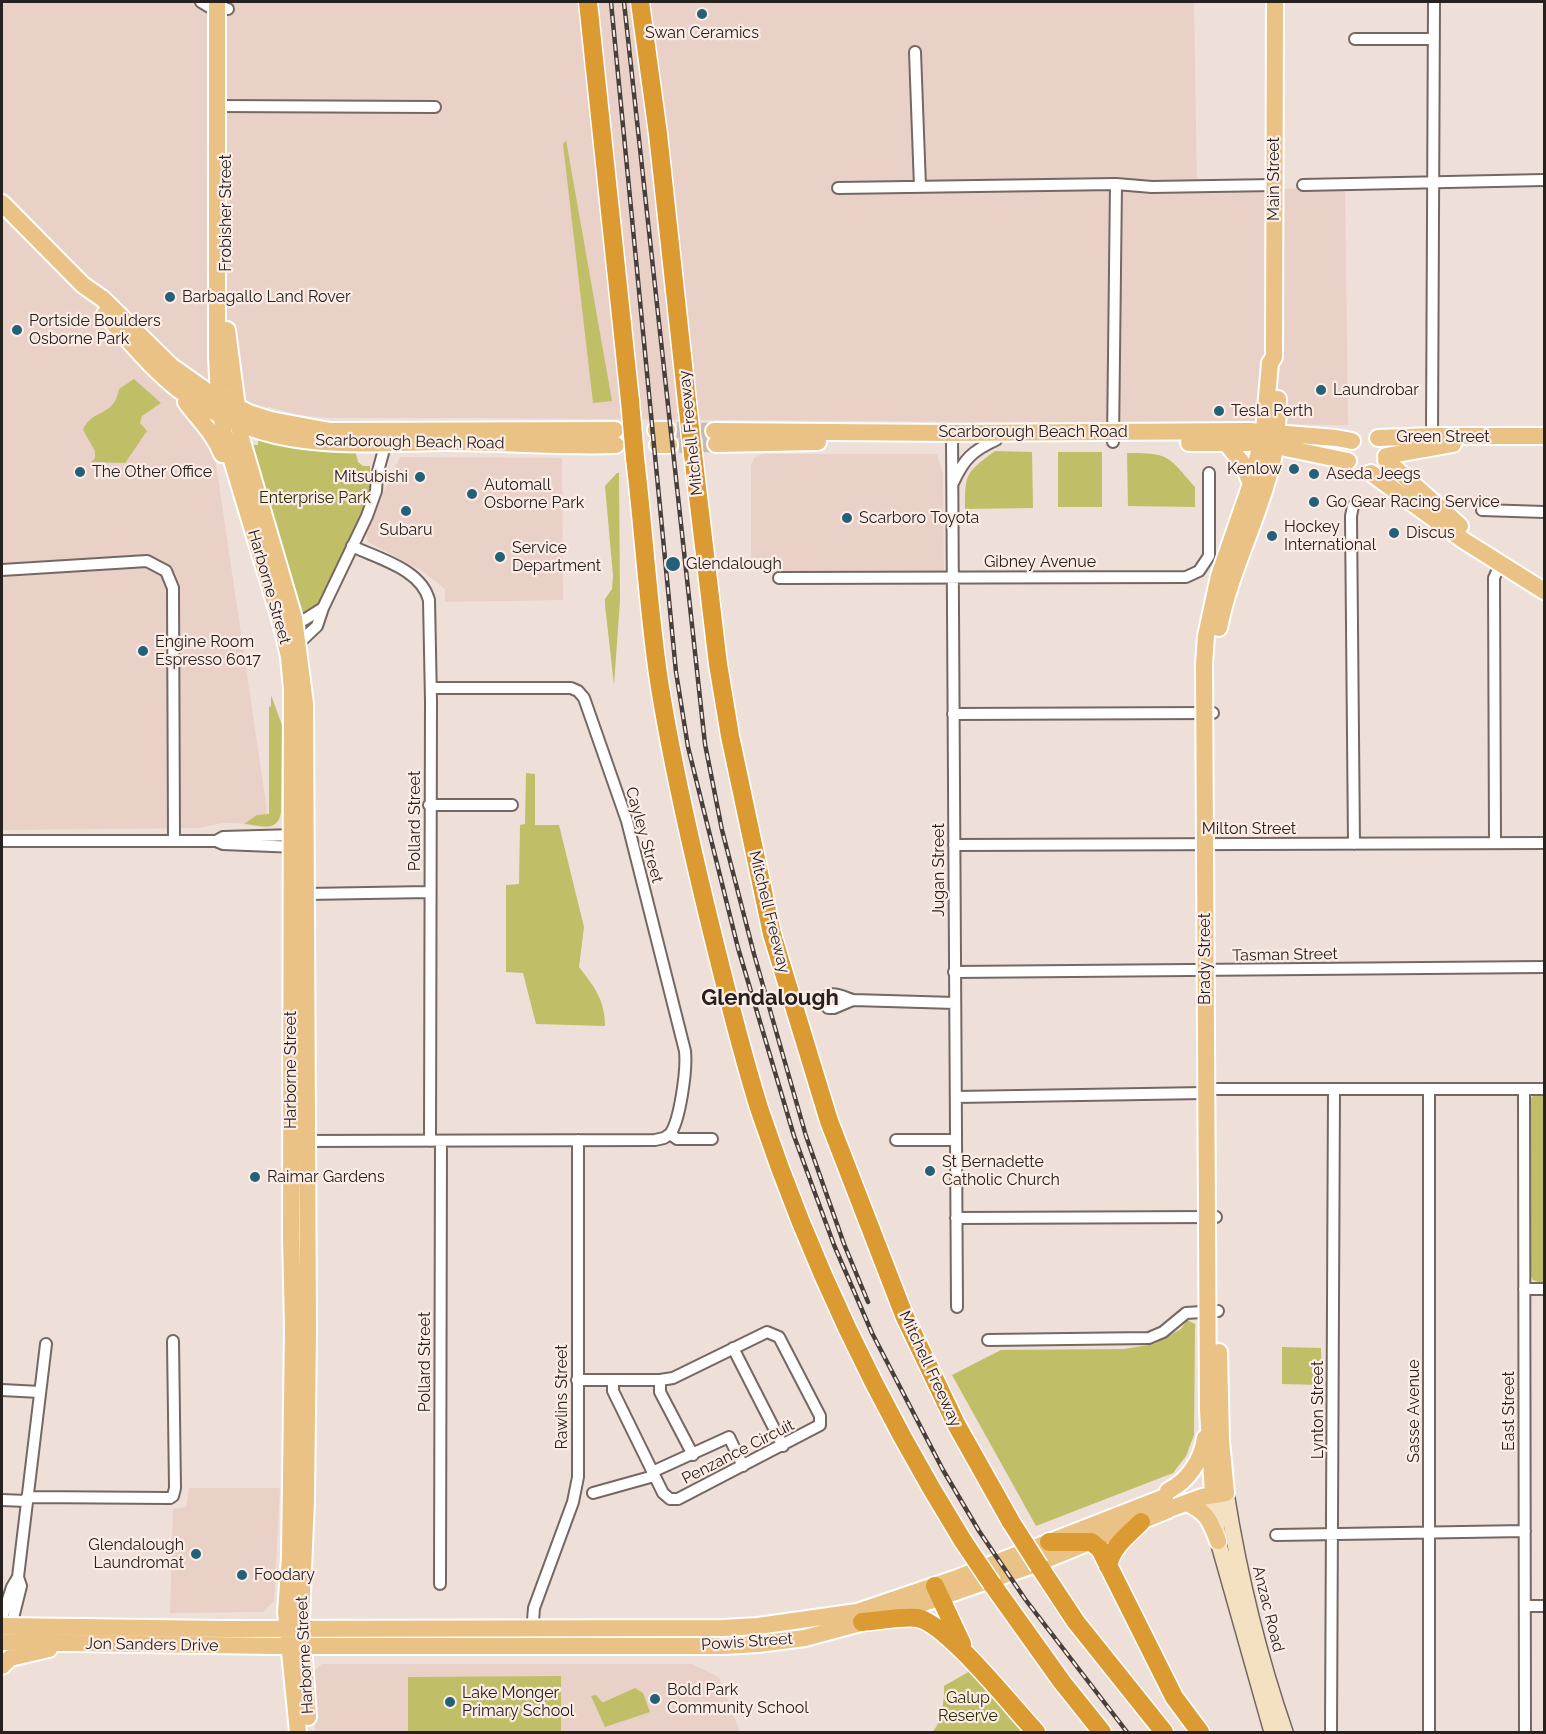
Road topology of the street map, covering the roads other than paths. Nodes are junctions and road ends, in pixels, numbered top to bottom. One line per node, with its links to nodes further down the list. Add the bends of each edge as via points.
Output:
1 (201, 2): 6 (street)
2 (588, 2): 150 (highway, bridge, via 659,679 686,824 741,1047 781,1170 825,1278 891,1416 933,1492 1005,1604)
3 (640, 2): 151 (highway, Mitchell Freeway, bridge, via 711,612 730,736 775,945 829,1121 904,1315 956,1424 1051,1585)
4 (1275, 2): 15 (main road, Main Street)
5 (1434, 2): 8 (street)
6 (222, 5): 10 (main road, Frobisher Street)
7 (1355, 39): 8 (street)
8 (1434, 39): 13 (street)
9 (915, 52): 17 (street)
10 (222, 106): 11 (street); 20 (main road, Frobisher Street); 24 (main road, Frobisher Street, via 225,315)
11 (435, 107)
12 (1545, 180): 13 (street)
13 (1433, 183): 16 (street); 29 (street)
14 (1116, 184): 15 (street); 17 (street); 33 (street)
15 (1274, 185): 21 (main road, Main Street)
16 (1303, 185)
17 (920, 187): 18 (street)
18 (838, 188)
19 (2, 203): 22 (main road, Scarborough Beach Road, via 83,285 103,299)
20 (217, 356): 22 (main road, via 205,375); 23 (main road, Frobisher Street)
21 (1274, 357): 25 (main road, Main Street, via 1278,363); 37 (main road, Main Street, via 1270,363)
22 (178, 380): 23 (main road, Scarborough Beach Road); 26 (main road, Scarborough Beach Road); 44 (main road, via 189,405 205,422)
23 (219, 398): 24 (main road, Scarborough Beach Road); 26 (main road, Frobisher Street)
24 (236, 407): 27 (main road, Frobisher Street); 31 (main road, Scarborough Beach Road, via 303,428)
25 (1278, 415): 28 (main road); 37 (main road, Main Street)
26 (221, 416): 27 (main road, Scarborough Beach Road); 44 (main road, Harborne Street)
27 (238, 424): 31 (main road, Scarborough Beach Road, via 300,440 343,444); 59 (main road, Harborne Street)
28 (1302, 436): 37 (main road, Scarborough Beach Road); 40 (main road, Scarborough Beach Road)
29 (1432, 436): 34 (main road, Green Street); 38 (main road, Green Street)
30 (1545, 436): 34 (main road, Green Street)
31 (377, 437): 35 (main road, Scarborough Beach Road); 52 (street, Harborne Street, via 383,453 376,491)
32 (952, 437): 33 (main road, Scarborough Beach Road); 36 (main road, Scarborough Beach Road); 39 (main road, Scarborough Beach Road); 48 (street, Jugan Street)
33 (1113, 437): 37 (main road, Scarborough Beach Road); 39 (main road, Scarborough Beach Road); 41 (main road, Scarborough Beach Road)
34 (1507, 437): 42 (main road, Green Street, via 1418,449)
35 (615, 438)
36 (715, 438)
37 (1270, 438): 41 (main road, Scarborough Beach Road); 43 (main road, Scarborough Beach Road); 47 (main road, Brady Street); 62 (main road, Brady Street, via 1266,482 1234,571 1216,639)
38 (1378, 438): 40 (main road, via 1365,435); 42 (main road, via 1385,446)
39 (996, 440): 48 (street, via 968,457)
40 (1352, 441): 43 (main road, via 1347,450)
41 (1226, 443): 47 (main road, via 1243,464)
42 (1386, 458): 46 (main road, via 1380,469); 53 (main road)
43 (1348, 461): 46 (main road, via 1357,471)
44 (234, 471): 68 (main road, Harborne Street, via 289,657)
45 (1209, 473): 56 (street, Gibney Avenue, via 1209,556 1199,571 1186,577)
46 (1371, 473): 53 (main road)
47 (1251, 484): 62 (main road, Brady Street, via 1212,604 1204,664)
48 (952, 486): 56 (street, Jugan Street)
49 (1353, 506): 69 (street)
50 (1482, 510): 51 (street)
51 (1545, 512)
52 (352, 546): 58 (street, Harborne Street); 61 (street, Pollard Street, via 411,574 424,587 430,609)
53 (1501, 563): 57 (main road); 70 (street, via 1494,578)
54 (2, 570): 66 (street, via 147,561 166,571 173,588)
55 (779, 578): 56 (street, Gibney Avenue)
56 (954, 578): 63 (street, Jugan Street)
57 (1545, 591)
58 (323, 608): 59 (street, Harborne Street, via 304,620); 60 (street, Harborne Street, via 317,626)
59 (294, 618): 60 (main road, Harborne Street)
60 (299, 643): 68 (main road, Harborne Street, via 306,704)
61 (431, 688): 64 (street, Pollard Street); 88 (street, Cayley Street, via 571,688 584,699 627,821 685,1051 676,1122)
62 (1208, 713): 63 (street); 72 (main road, Brady Street)
63 (953, 714): 73 (street, Jugan Street)
64 (429, 805): 65 (street); 74 (street, Pollard Street)
65 (512, 806)
66 (174, 840): 67 (street); 68 (street, via 224,844)
67 (2, 841)
68 (299, 841): 75 (main road, Harborne Street); 76 (main road, Harborne Street)
69 (1354, 843): 70 (street, Milton Street); 72 (street, Milton Street)
70 (1495, 843): 71 (street, Milton Street)
71 (1545, 843)
72 (1209, 844): 73 (street, Milton Street); 78 (main road, Brady Street)
73 (954, 845): 79 (street, Jugan Street)
74 (429, 892): 75 (street); 94 (street, Pollard Street)
75 (306, 894): 76 (main road, Harborne Street)
76 (299, 966): 93 (main road, Harborne Street)
77 (1545, 968): 78 (street, Tasman Street)
78 (1209, 971): 79 (street, Tasman Street); 86 (main road, Brady Street)
79 (954, 972): 81 (street, Jugan Street)
80 (853, 1000): 81 (street)
81 (955, 1003): 87 (street, Jugan Street)
82 (1334, 1089): 83 (street); 86 (street); 124 (street, Lynton Street)
83 (1429, 1089): 84 (street); 123 (street, Sasse Avenue)
84 (1524, 1089): 85 (street); 98 (street, East Street)
85 (1545, 1089)
86 (1210, 1091): 87 (street); 95 (main road, Brady Street)
87 (956, 1097): 92 (street, Jugan Street)
88 (670, 1134): 89 (street, via 677,1139); 90 (street, via 655,1140)
89 (712, 1139)
90 (578, 1140): 94 (street); 106 (street, Rawlins Street)
91 (896, 1140): 92 (street)
92 (956, 1140): 96 (street, Jugan Street)
93 (299, 1141): 94 (street); 97 (main road, Harborne Street)
94 (435, 1141): 130 (street, Pollard Street)
95 (1211, 1217): 96 (street); 101 (main road, Brady Street)
96 (957, 1218): 100 (street, Jugan Street)
97 (299, 1237): 131 (main road, Harborne Street, via 306,1500); 136 (main road, Harborne Street, via 286,1612)
98 (1524, 1289): 99 (street); 122 (street, East Street)
99 (1545, 1289)
100 (957, 1307)
101 (1213, 1311): 102 (street, via 1186,1313 1149,1338); 111 (main road, Brady Street); 116 (main road, Brady Street, via 1221,1440)
102 (988, 1340)
103 (173, 1341): 118 (street, via 173,1496)
104 (46, 1344): 110 (street)
105 (733, 1348): 108 (street, Penzance Circuit, via 673,1378); 112 (street); 112 (street, Penzance Circuit, via 760,1334 773,1333 820,1416 820,1425)
106 (577, 1380): 107 (street, Penzance Circuit); 138 (street, Rawlins Street, via 577,1488 534,1608)
107 (613, 1380): 108 (street, Penzance Circuit); 115 (street, Penzance Circuit, via 613,1390)
108 (660, 1380): 113 (street, via 660,1392)
109 (2, 1390): 110 (street)
110 (40, 1392): 118 (street)
111 (1209, 1420): 116 (main road, Brady Street); 120 (main road, via 1197,1463)
112 (783, 1446): 114 (street, Penzance Circuit)
113 (693, 1455): 114 (street, via 729,1437); 115 (street)
114 (743, 1466): 115 (street, Penzance Circuit, via 678,1499 663,1493)
115 (653, 1474): 117 (street)
116 (1219, 1488): 120 (main road, Powis Street); 126 (main road, Anzac Road); 154 (main road, Anzac Road)
117 (594, 1493)
118 (26, 1499): 119 (street); 139 (street, via 18,1577 21,1586)
119 (2, 1500)
120 (1168, 1500): 121 (main road, Powis Street); 126 (main road, via 1204,1512); 127 (main road, Powis Street)
121 (1141, 1522): 128 (main road, Powis Street); 129 (highway, via 1119,1544)
122 (1525, 1531): 123 (street); 133 (street, East Street)
123 (1429, 1532): 124 (street); 156 (street, Sasse Avenue)
124 (1333, 1533): 125 (street); 155 (street, Lynton Street)
125 (1276, 1535)
126 (1218, 1541): 153 (main road, Anzac Road)
127 (1049, 1542): 128 (highway); 132 (main road, Powis Street)
128 (1091, 1542): 129 (highway, via 1100,1549); 132 (main road, Powis Street, via 1033,1565)
129 (1108, 1566): 152 (highway, via 1174,1697)
130 (440, 1584)
131 (301, 1589): 136 (main road, Harborne Street); 137 (main road, via 314,1615)
132 (938, 1592): 135 (main road, Powis Street); 138 (main road, Powis Street, via 857,1612 758,1626); 144 (highway)
133 (1525, 1606): 134 (street); 157 (street, East Street)
134 (1545, 1606)
135 (862, 1622): 143 (main road, Powis Street, via 804,1638 731,1646); 144 (highway, via 917,1618)
136 (294, 1628): 137 (main road, Powis Street); 139 (main road, Jon Sanders Drive); 141 (main road, Harborne Street)
137 (338, 1628): 138 (main road, Powis Street)
138 (531, 1628): 143 (street, Rawlins Street)
139 (4, 1631): 140 (main road, Jon Sanders Drive); 145 (main road)
140 (79, 1643): 141 (main road, Jon Sanders Drive); 145 (main road, via 17,1656)
141 (296, 1646): 142 (main road, Powis Street); 146 (main road, Harborne Street); 147 (main road, Harborne Street)
142 (363, 1646): 143 (main road, Powis Street); 146 (main road, via 344,1654 317,1657)
143 (531, 1646)
144 (968, 1656): 149 (highway)
145 (2, 1663)
146 (305, 1674): 148 (main road, Harborne Street)
147 (298, 1732)
148 (308, 1732)
149 (1036, 1732)
150 (1102, 1732)
151 (1164, 1732)
152 (1200, 1732)
153 (1272, 1732)
154 (1285, 1732)
155 (1332, 1732)
156 (1429, 1732)
157 (1525, 1732)

